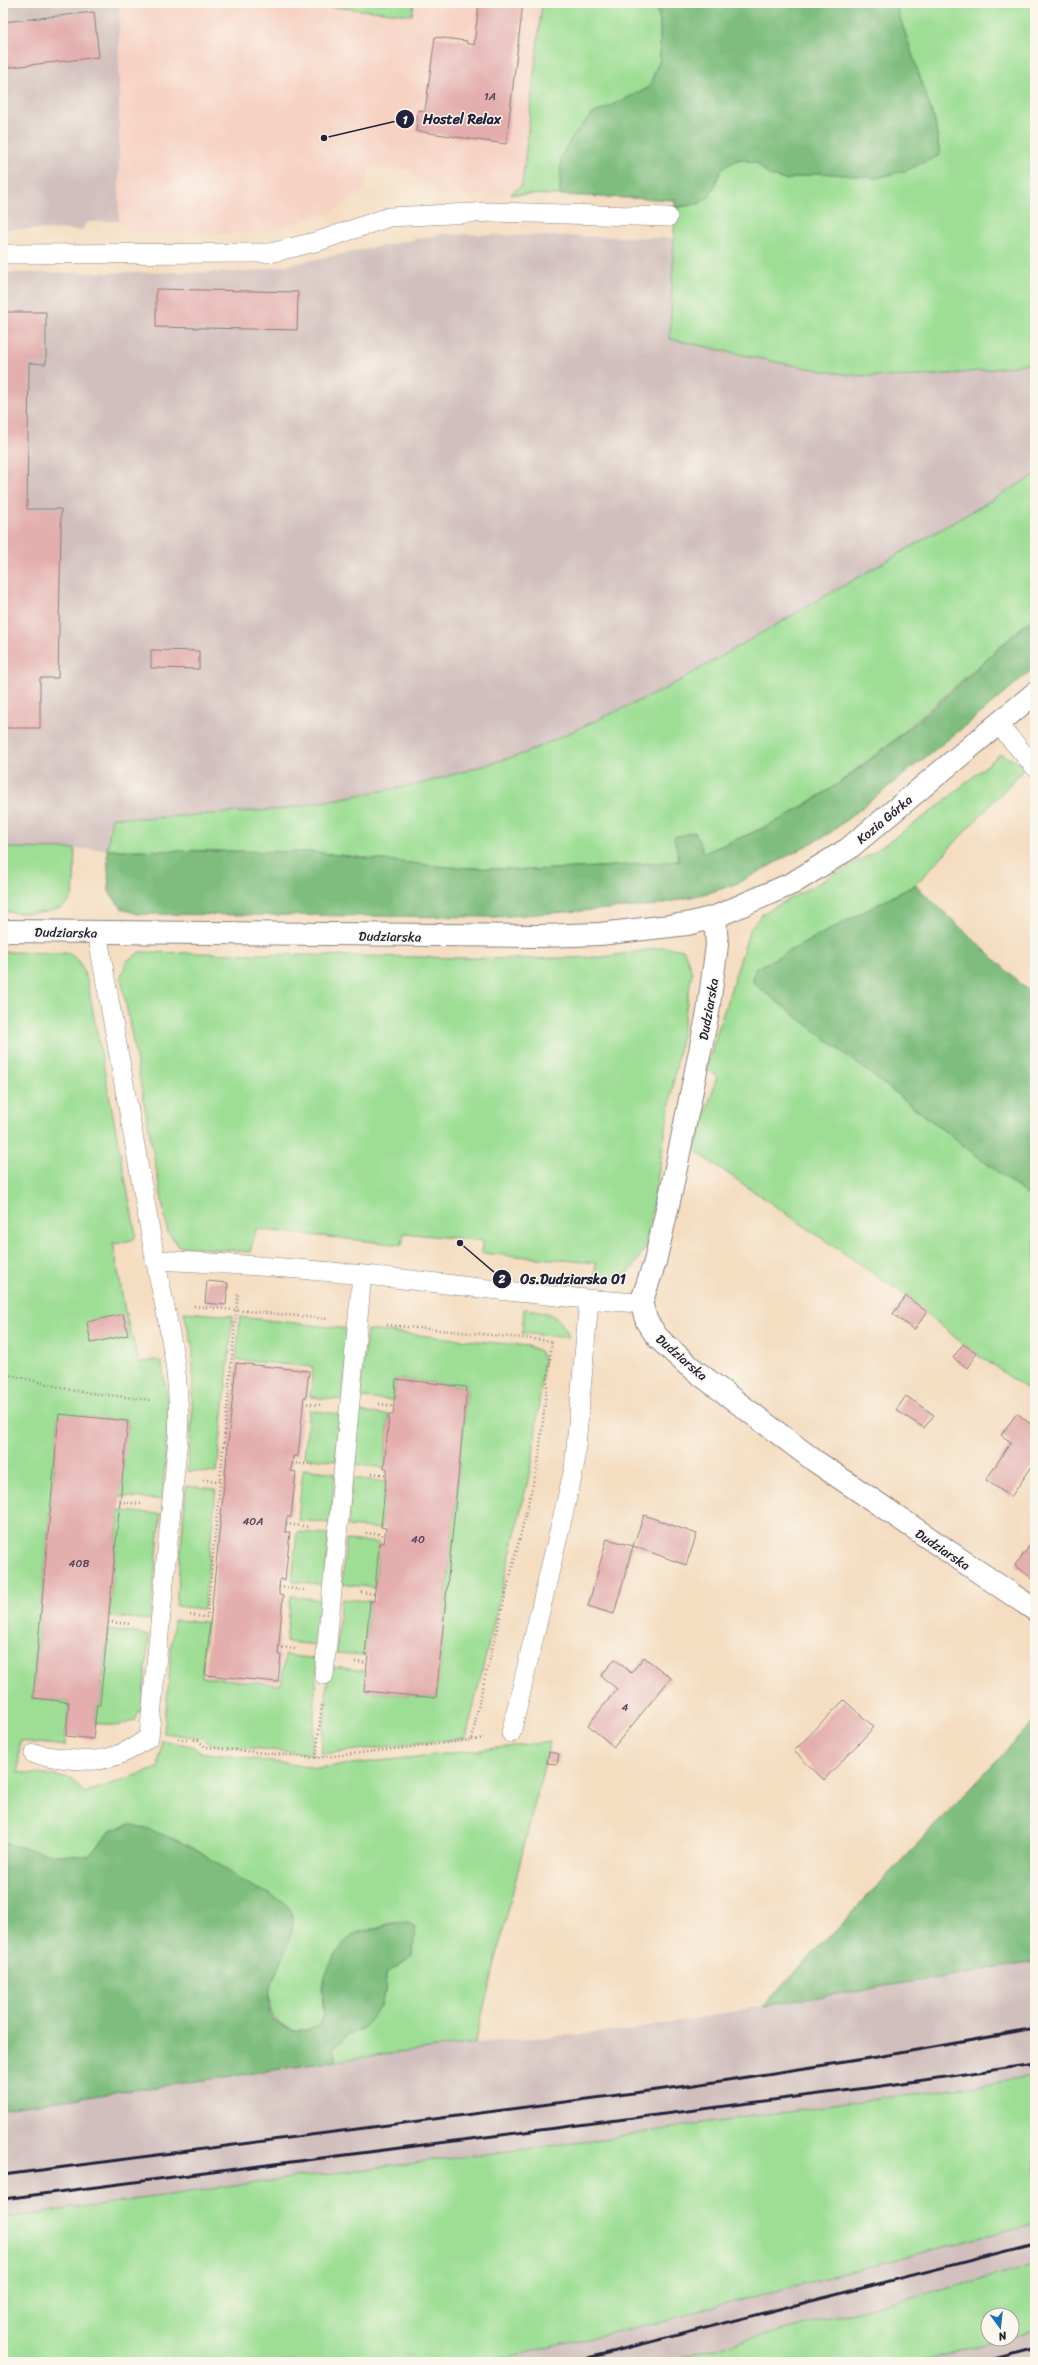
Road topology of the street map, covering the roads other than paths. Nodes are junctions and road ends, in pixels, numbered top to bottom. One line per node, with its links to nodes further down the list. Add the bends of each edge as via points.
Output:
1 (668, 217): 2 (lane, via 492,212 389,217 318,241 270,253)
2 (3, 254)
3 (1035, 693): 4 (street, Kozia Górka)
4 (998, 724): 5 (lane); 6 (street, Kozia Górka, via 848,849 793,883)
5 (1035, 767)
6 (715, 917): 8 (street, Dudziarska, via 653,929 540,936); 12 (street, Dudziarska, via 717,945 708,1012 655,1262)
7 (3, 931): 8 (street, Dudziarska)
8 (97, 932): 9 (lane)
9 (155, 1260): 10 (lane); 16 (lane, via 175,1356 180,1403 174,1492 149,1737 130,1751 102,1760 81,1761)
10 (362, 1274): 11 (lane); 14 (lane)
11 (589, 1300): 12 (lane); 15 (lane, via 574,1469)
12 (641, 1303): 13 (street, Dudziarska, via 651,1330 688,1366 815,1461)
13 (1035, 1610)
14 (324, 1676)
15 (511, 1733)
16 (34, 1754)

